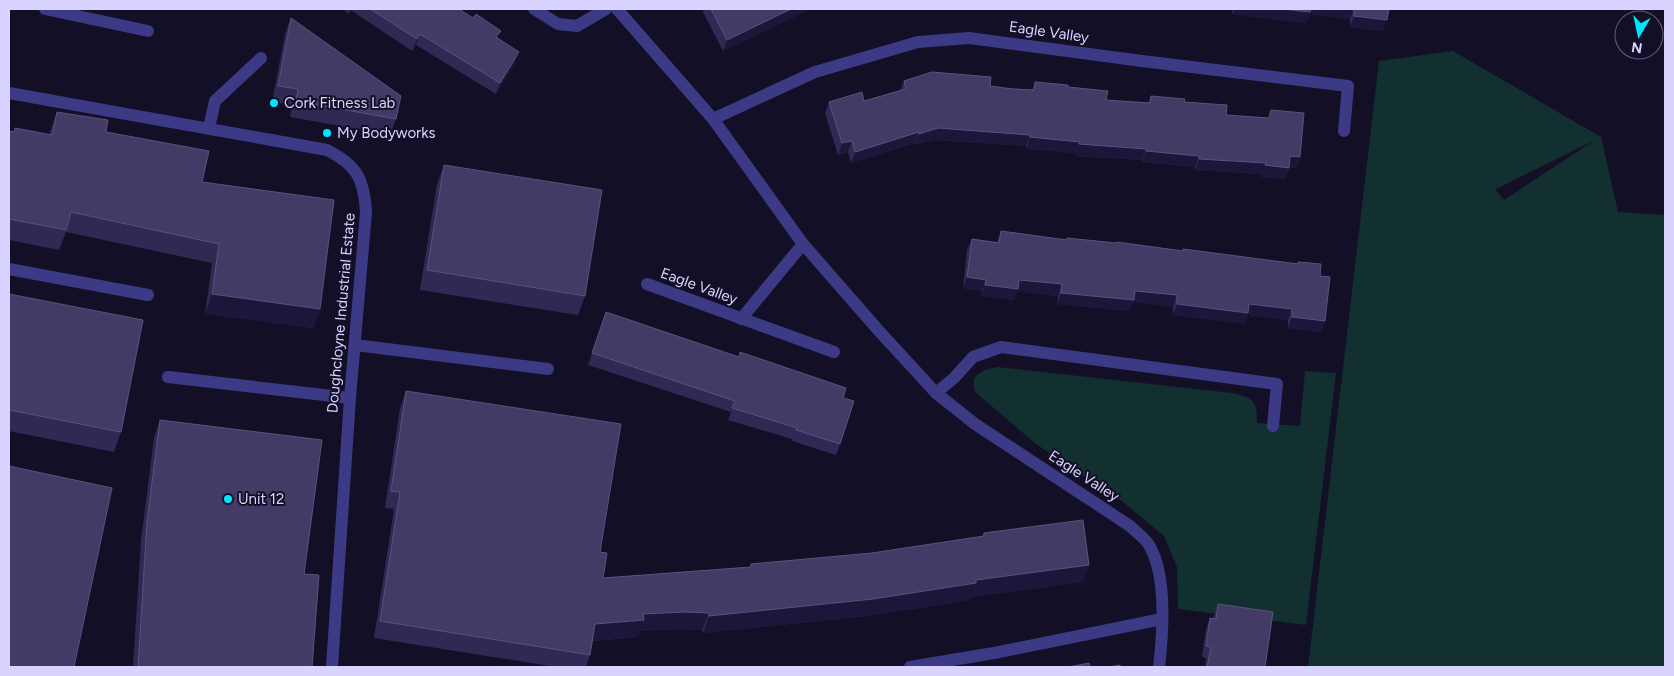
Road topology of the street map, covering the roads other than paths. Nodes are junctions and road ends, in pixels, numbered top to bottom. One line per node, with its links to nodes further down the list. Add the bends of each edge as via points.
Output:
1 (45, 9): 5 (street)
2 (534, 9): 3 (street, via 558,24 577,26)
3 (606, 9)
4 (617, 9): 8 (street, Eagle Valley)
5 (148, 31)
6 (261, 58): 9 (street, via 215,101)
7 (9, 93): 9 (street, Doughcloyne Industrial Estate)
8 (713, 119): 10 (street, Eagle Valley, via 816,72 918,42 969,38 1348,86); 11 (street, Eagle Valley)
9 (209, 128): 16 (street, Doughcloyne Industrial Estate, via 327,150 345,159 361,181 366,212)
10 (1344, 131)
11 (803, 244): 15 (street, Eagle Valley); 20 (street, Eagle Valley)
12 (9, 269): 14 (street)
13 (647, 284): 15 (street, Eagle Valley)
14 (148, 296)
15 (741, 318): 17 (street, Eagle Valley)
16 (355, 345): 18 (street); 21 (street, Doughcloyne Industrial Estate)
17 (834, 352)
18 (548, 368)
19 (168, 377): 21 (street)
20 (936, 393): 22 (street, via 973,357 1001,346 1277,384); 23 (street, Eagle Valley, via 975,424 1130,526 1148,543 1157,560 1160,576)
21 (350, 398): 24 (street, Doughcloyne Industrial Estate)
22 (1273, 426)
23 (1162, 619): 25 (street); 26 (street, Eagle Valley)
24 (332, 667)
25 (910, 667)
26 (1159, 667)

